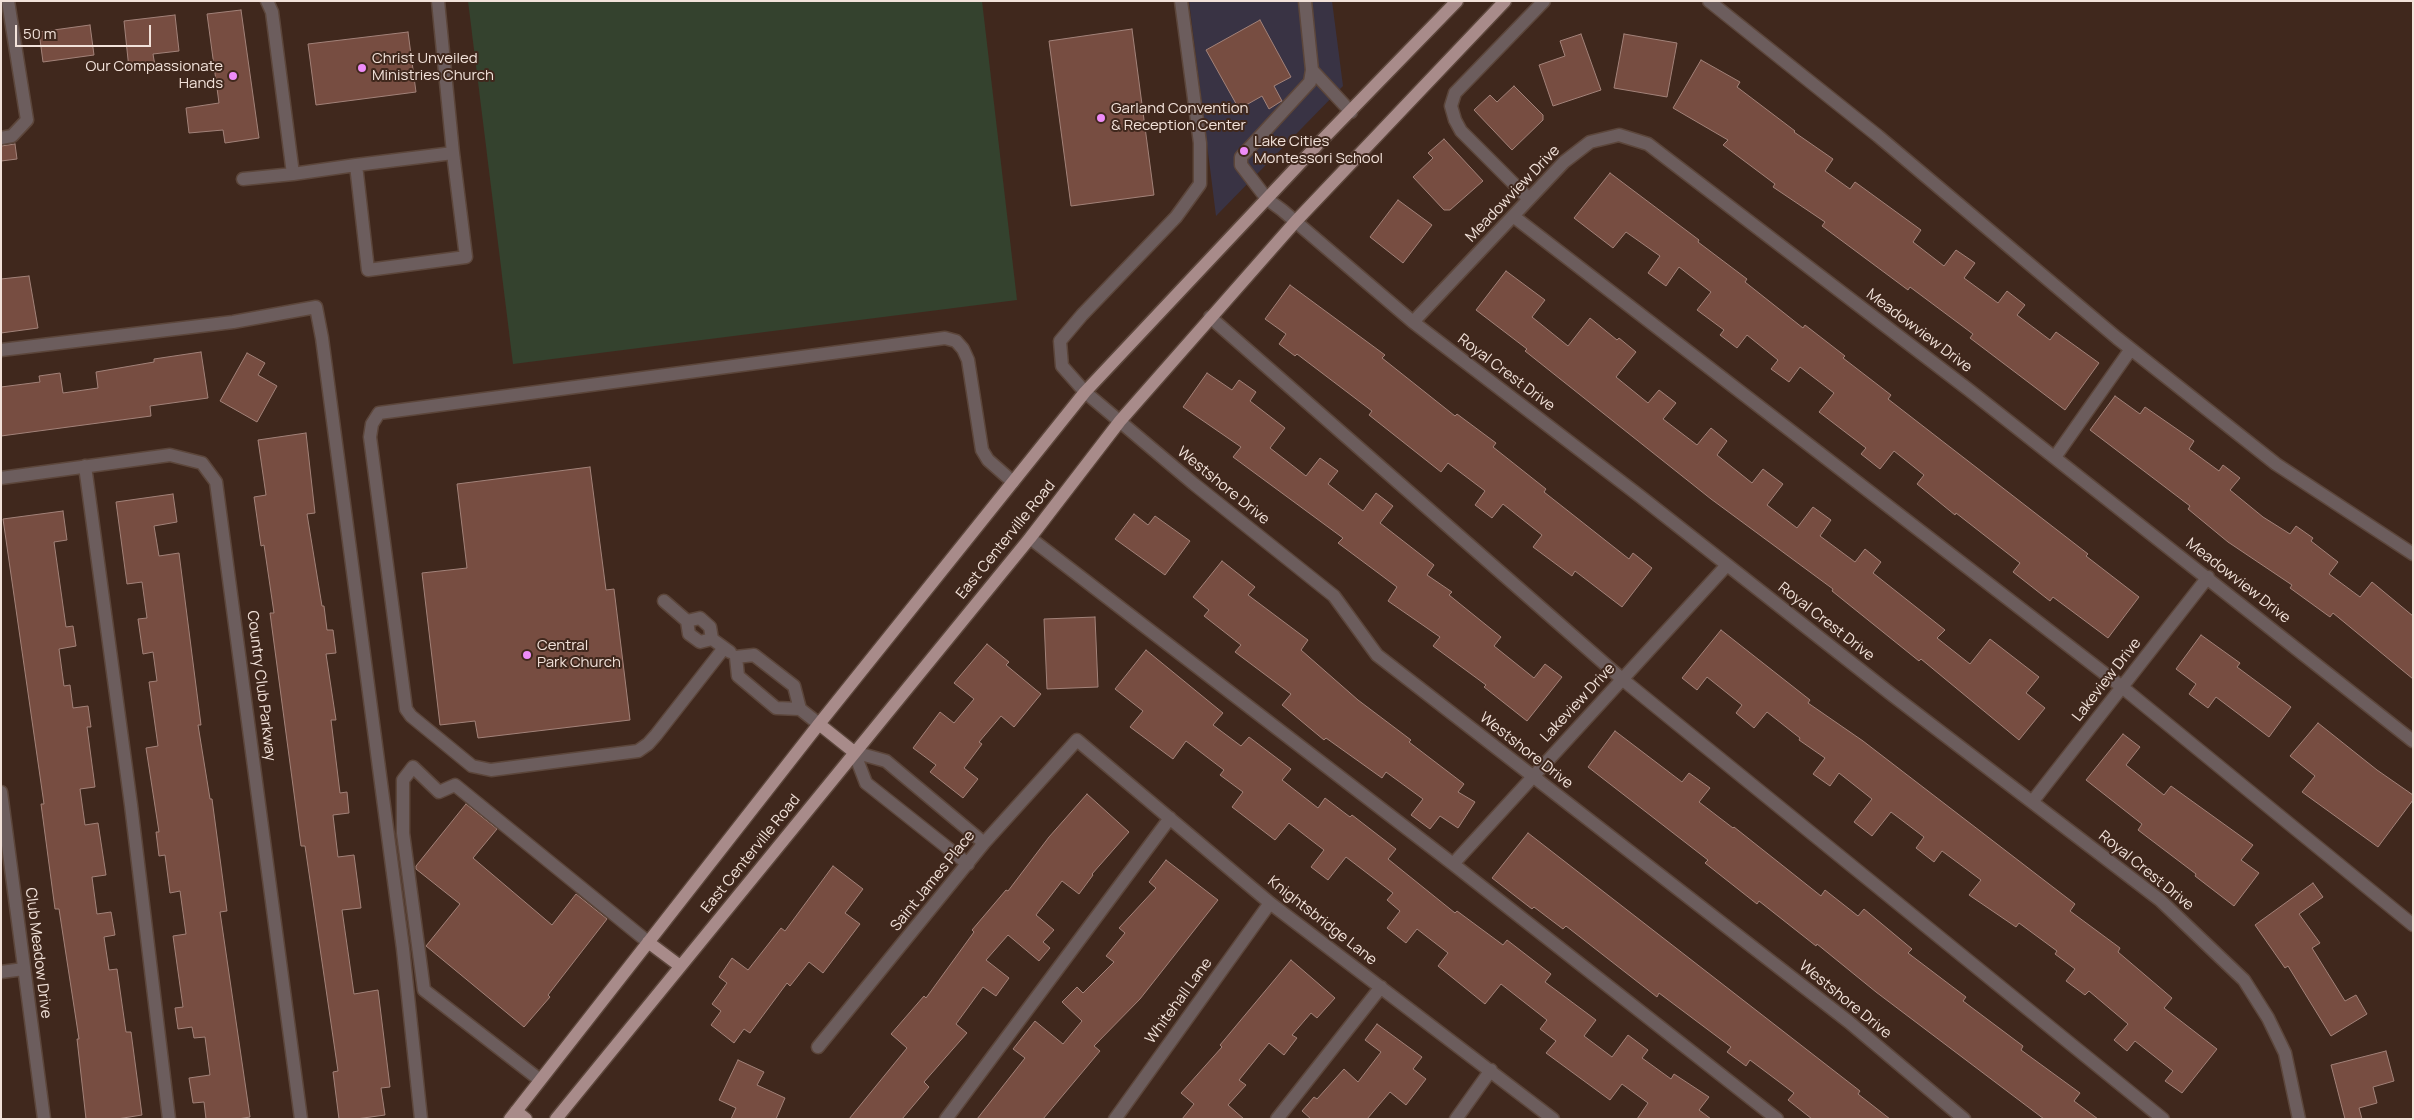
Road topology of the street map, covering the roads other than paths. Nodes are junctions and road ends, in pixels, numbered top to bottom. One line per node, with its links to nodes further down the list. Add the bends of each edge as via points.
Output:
1 (8, 1): 12 (street, via 27,120 12,136)
2 (267, 1): 15 (street, via 272,12)
3 (438, 1): 13 (street)
4 (1181, 1): 25 (street, Westshore Drive, via 1200,143 1200,184 1176,217 1060,341 1062,366)
5 (1305, 1): 10 (street)
6 (1457, 1): 11 (main road, East Centerville Road)
7 (1505, 1): 20 (main road, East Centerville Road)
8 (1544, 1): 18 (street, via 1455,93 1452,106 1461,131)
9 (1709, 1): 23 (street, via 1878,136)
10 (1312, 70): 11 (street); 17 (street, Royal Crest Drive, via 1310,82 1241,157 1241,165)
11 (1351, 112): 17 (main road, East Centerville Road)
12 (1, 138)
13 (453, 153): 14 (street); 14 (street, via 466,257 368,270)
14 (356, 165): 15 (street)
15 (293, 174): 16 (street)
16 (243, 179)
17 (1267, 199): 20 (street, Royal Crest Drive); 25 (main road, East Centerville Road)
18 (1529, 199): 19 (street, Meadowview Drive); 27 (street, Meadowview Drive, via 1564,162 1590,142 1619,135 1648,144)
19 (1513, 216): 22 (street, Meadowview Drive); 39 (street)
20 (1296, 221): 21 (main road, East Centerville Road); 22 (street, Royal Crest Drive)
21 (1210, 317): 26 (main road, East Centerville Road); 38 (street)
22 (1413, 322): 33 (street, Royal Crest Drive)
23 (2131, 349): 27 (street); 32 (street, via 2276,464)
24 (1, 350): 66 (street, via 233,322 316,306 399,920)
25 (1085, 392): 26 (street, Westshore Drive); 30 (main road, East Centerville Road)
26 (1120, 421): 31 (main road, East Centerville Road); 45 (street, Westshore Drive, via 1334,596 1377,655)
27 (2055, 458): 34 (street, Meadowview Drive)
28 (85, 466): 29 (street, Country Club Parkway); 64 (street); 65 (street, Country Club Parkway, via 170,454 202,463 216,482)
29 (1, 478)
30 (1013, 482): 36 (street, via 988,460 982,450 968,360 956,341 945,338 379,412 372,424 370,437 406,709 472,766 491,770 638,751 656,735); 41 (main road, East Centerville Road)
31 (1030, 538): 44 (main road, East Centerville Road); 51 (street)
32 (2413, 554)
33 (1727, 565): 38 (street, Lakeview Drive); 47 (street, Royal Crest Drive)
34 (2208, 577): 39 (street, Lakeview Drive); 43 (street, Meadowview Drive)
35 (664, 601): 36 (street, via 687,622 689,634 700,642 712,639)
36 (724, 648): 37 (street)
37 (736, 656): 40 (street, via 754,655 794,686); 40 (street, via 738,676 776,708)
38 (1622, 679): 45 (street, Lakeview Drive); 75 (street)
39 (2122, 687): 47 (street, Lakeview Drive); 53 (street)
40 (800, 709): 41 (street)
41 (819, 724): 44 (main road); 54 (main road, East Centerville Road)
42 (1077, 740): 48 (street, Knightsbridge Lane); 49 (street, Saint James Place)
43 (2413, 741)
44 (854, 752): 49 (street, via 886,761); 50 (street, via 866,783); 55 (main road, East Centerville Road)
45 (1532, 777): 51 (street, Lakeview Drive); 74 (street, Westshore Drive, via 1848,1022)
46 (1, 792): 56 (street, Club Meadow Drive)
47 (2032, 802): 76 (street, Royal Crest Drive, via 2160,900 2244,980 2285,1053)
48 (1170, 818): 52 (street, Knightsbridge Lane); 68 (street)
49 (984, 843): 50 (street, Saint James Place)
50 (968, 864): 59 (street, Saint James Place)
51 (1453, 864): 73 (street)
52 (1270, 903): 58 (street, Knightsbridge Lane); 69 (street, Whitehall Lane)
53 (2413, 925)
54 (648, 942): 55 (main road); 61 (main road, East Centerville Road); 61 (street, via 455,785 439,792 413,767 403,780 403,833 424,990)
55 (680, 966): 67 (main road, East Centerville Road)
56 (24, 970): 57 (street); 63 (street, Club Meadow Drive)
57 (1, 972)
58 (1381, 987): 60 (street, Knightsbridge Lane); 70 (street)
59 (818, 1047)
60 (1491, 1070): 71 (street); 72 (street, Knightsbridge Lane)
61 (540, 1080): 62 (main road, East Centerville Road)
62 (517, 1116)
63 (44, 1119)
64 (170, 1119)
65 (301, 1119)
66 (422, 1119)
67 (556, 1119)
68 (946, 1119)
69 (1115, 1119)
70 (1277, 1119)
71 (1456, 1119)
72 (1554, 1119)
73 (1776, 1119)
74 (1964, 1119)
75 (2163, 1119)
76 (2300, 1119)

